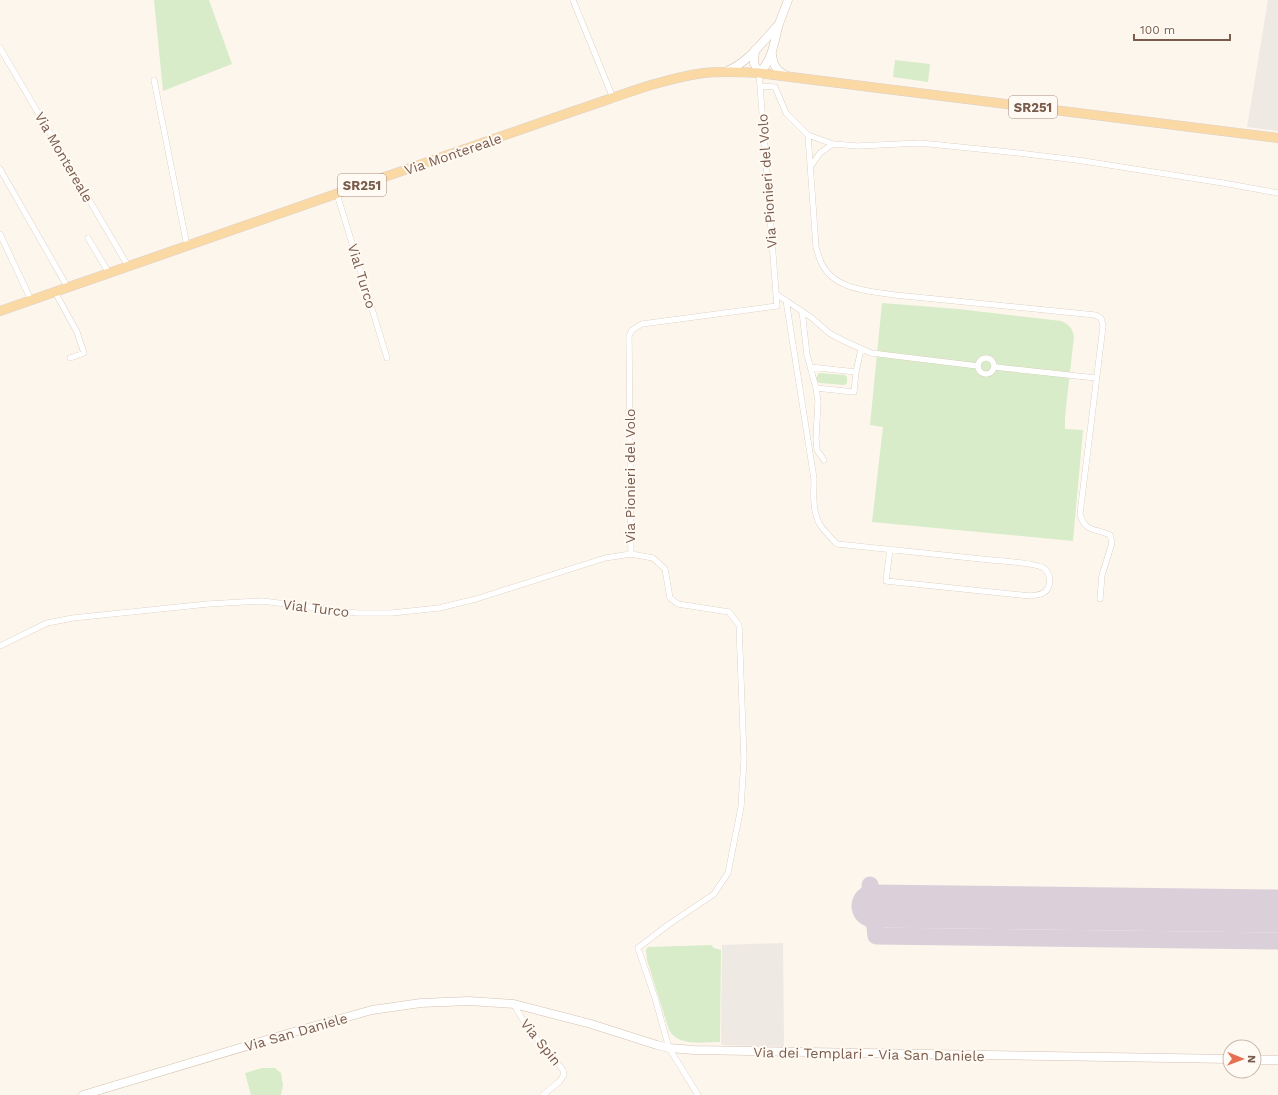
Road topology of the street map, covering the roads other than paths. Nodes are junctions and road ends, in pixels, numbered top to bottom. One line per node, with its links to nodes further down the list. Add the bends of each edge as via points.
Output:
1 (573, 0): 12 (street)
2 (788, 0): 3 (street)
3 (779, 24): 5 (street); 6 (street)
4 (0, 48): 23 (street, Via Montereale)
5 (755, 50): 7 (street, via 746,61); 8 (street, via 754,62)
6 (772, 53): 8 (street, via 765,68); 9 (street, via 772,61 776,68)
7 (726, 72): 8 (main road, Via Montereale / SR251); 12 (main road, Via Montereale / SR251, via 681,77)
8 (759, 73): 9 (main road, SR251); 11 (street, Via Pionieri del Volo)
9 (788, 76): 14 (main road, SR251)
10 (154, 80): 22 (street)
11 (760, 86): 13 (street, via 775,87 786,113); 27 (street, Via Pionieri del Volo)
12 (612, 98): 19 (main road, Via Montereale / SR251)
13 (808, 135): 15 (street); 16 (street)
14 (1278, 138)
15 (833, 144): 16 (street, via 820,153); 18 (street, via 858,146 920,143 1009,152 1077,160)
16 (811, 166): 39 (street, via 816,247 821,263 830,276 842,284 863,291 1095,315 1101,318 1103,326)
17 (0, 170): 25 (street)
18 (1278, 193)
19 (337, 194): 22 (main road, Via Montereale / SR251); 34 (street, Vial Turco)
20 (0, 234): 28 (street)
21 (88, 238): 24 (street)
22 (187, 246): 23 (main road, Via Montereale / SR251)
23 (128, 266): 24 (main road, Via Montereale / SR251)
24 (109, 273): 25 (main road, Via Montereale / SR251)
25 (68, 288): 26 (main road, Via Montereale / SR251)
26 (56, 292): 28 (main road, Via Montereale / SR251); 33 (street, via 77,332 84,353)
27 (776, 294): 29 (street); 43 (street, Via Pionieri del Volo, via 777,306 642,324 632,330 629,336)
28 (31, 300): 30 (main road, Via Montereale / SR251)
29 (786, 300): 31 (street); 42 (street, via 814,479 814,508 819,523 837,544)
30 (0, 311)
31 (802, 311): 32 (street, via 829,333); 36 (street)
32 (861, 349): 35 (street, via 886,356); 38 (street)
33 (70, 358)
34 (387, 358)
35 (978, 366): 37 (street, via 982,373 987,374); 37 (street, via 980,361 987,359)
36 (810, 367): 38 (street); 40 (street)
37 (994, 367): 39 (street)
38 (856, 372): 40 (street, via 854,392)
39 (1096, 378): 44 (street, via 1080,514 1082,523 1090,529 1110,535 1112,543 1102,574)
40 (816, 388): 41 (street, via 817,450)
41 (824, 460)
42 (890, 549): 42 (street, via 1039,566 1045,569 1050,577 1050,584 1047,591 1030,596 886,581)
43 (631, 554): 45 (street, Vial Turco, via 605,558 476,599 439,608 392,613 358,613 262,601 208,604 72,618 47,623); 47 (street, Via Pionieri del Volo, via 653,558 665,569 670,598 678,604 729,612 739,625 744,759 741,807 728,873 714,894 638,948)
44 (1100, 599)
45 (0, 646)
46 (514, 1004): 47 (street, Via dei Templari - Via San Daniele); 51 (street, Via San Daniele, via 469,1001 421,1003 372,1010); 52 (street, Via Spin, via 520,1017 563,1070 564,1075 559,1082)
47 (669, 1048): 48 (street, Via dei Templari - Via San Daniele, via 750,1052); 53 (street)
48 (1222, 1059)
49 (1262, 1060): 50 (street)
50 (1278, 1060)
51 (83, 1095)
52 (543, 1095)
53 (698, 1095)

